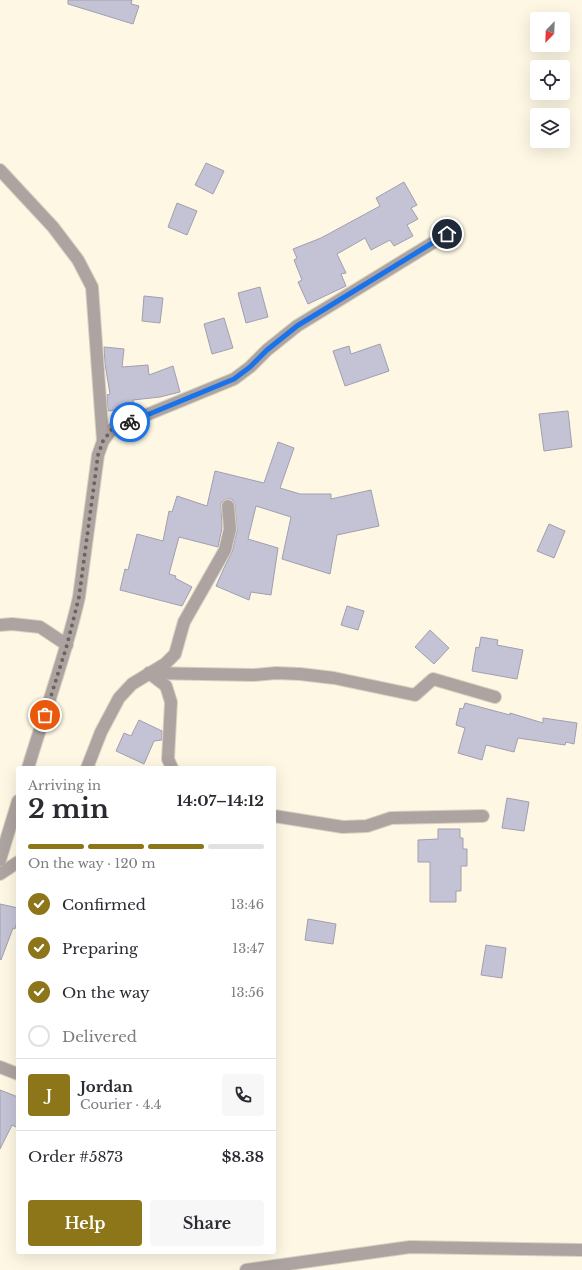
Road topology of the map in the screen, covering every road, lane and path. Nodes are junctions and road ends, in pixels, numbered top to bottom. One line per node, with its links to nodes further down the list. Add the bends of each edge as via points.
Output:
1 (0, 170): 3 (street, via 53,228 78,260 92,287)
2 (447, 234): 3 (street, via 297,326 234,379 112,429)
3 (103, 441): 6 (street, via 98,455 79,597)
4 (228, 506): 7 (street, via 230,529 225,550 184,622 175,654 165,664)
5 (0, 625): 6 (street, via 40,627)
6 (67, 645): 9 (street)
7 (148, 674): 8 (street, via 300,674 334,678 415,695 433,679); 10 (street, via 132,684 119,698 101,732); 11 (street, via 166,686 171,702 168,759)
8 (495, 696)
9 (29, 766)
10 (88, 766)
11 (171, 766)
12 (16, 808): 15 (street)
13 (276, 816): 14 (street, via 343,827 368,826 391,818)
14 (482, 816)
15 (0, 860)
16 (16, 863): 17 (street)
17 (0, 874)
18 (0, 1068): 19 (street)
19 (16, 1073)
20 (582, 1250): 21 (street, via 410,1247)
21 (246, 1270)

